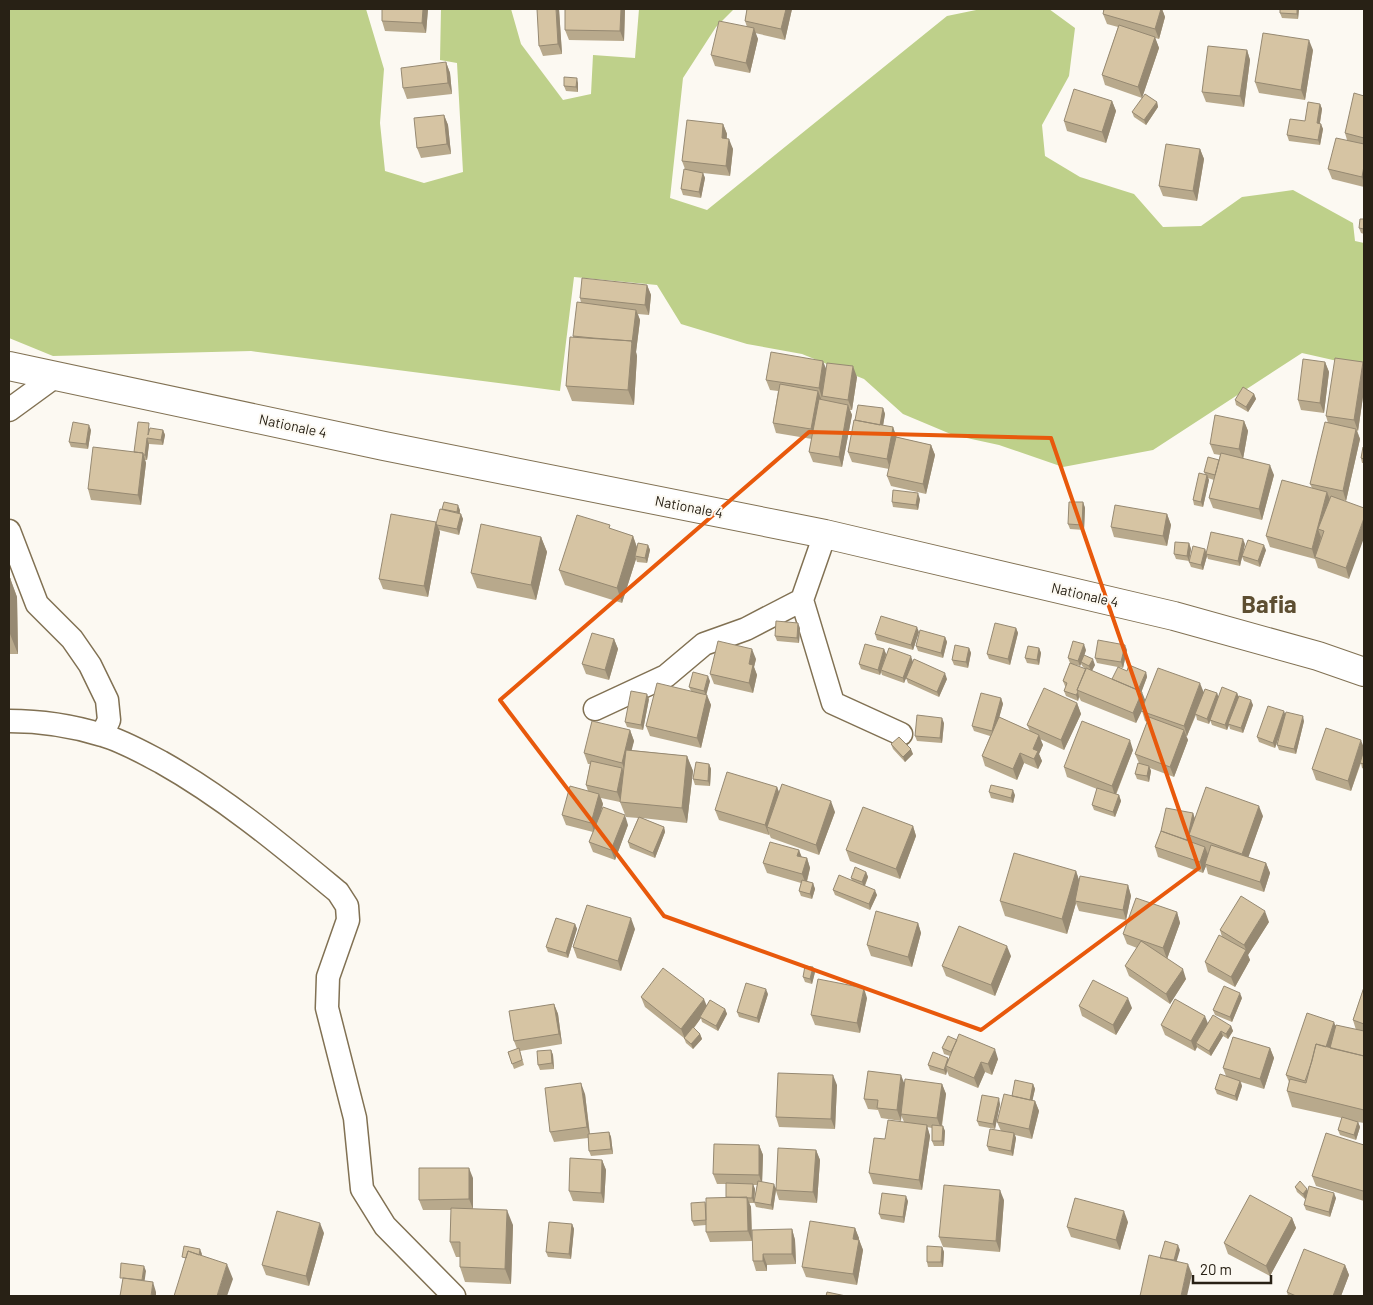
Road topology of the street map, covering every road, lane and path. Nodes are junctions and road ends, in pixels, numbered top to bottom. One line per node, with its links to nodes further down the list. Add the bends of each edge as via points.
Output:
1 (9, 366): 2 (highway, Nationale 4)
2 (57, 375): 3 (street); 5 (highway, Nationale 4, via 384,446)
3 (9, 410)
4 (9, 531): 13 (street, via 37,604 72,639 107,700 109,720)
5 (825, 534): 6 (street); 8 (highway, Nationale 4, via 1174,616)
6 (802, 600): 10 (street, via 746,629 704,644 666,676); 12 (street, via 833,702)
7 (1364, 652): 8 (highway)
8 (1318, 656): 9 (highway, Nationale 4)
9 (1364, 672)
10 (595, 709)
11 (9, 721): 13 (street)
12 (901, 734)
13 (102, 735): 14 (street, via 136,748 187,777 338,892 346,906 348,920 328,978 327,1008 355,1118 362,1189 385,1226)
14 (454, 1296)

